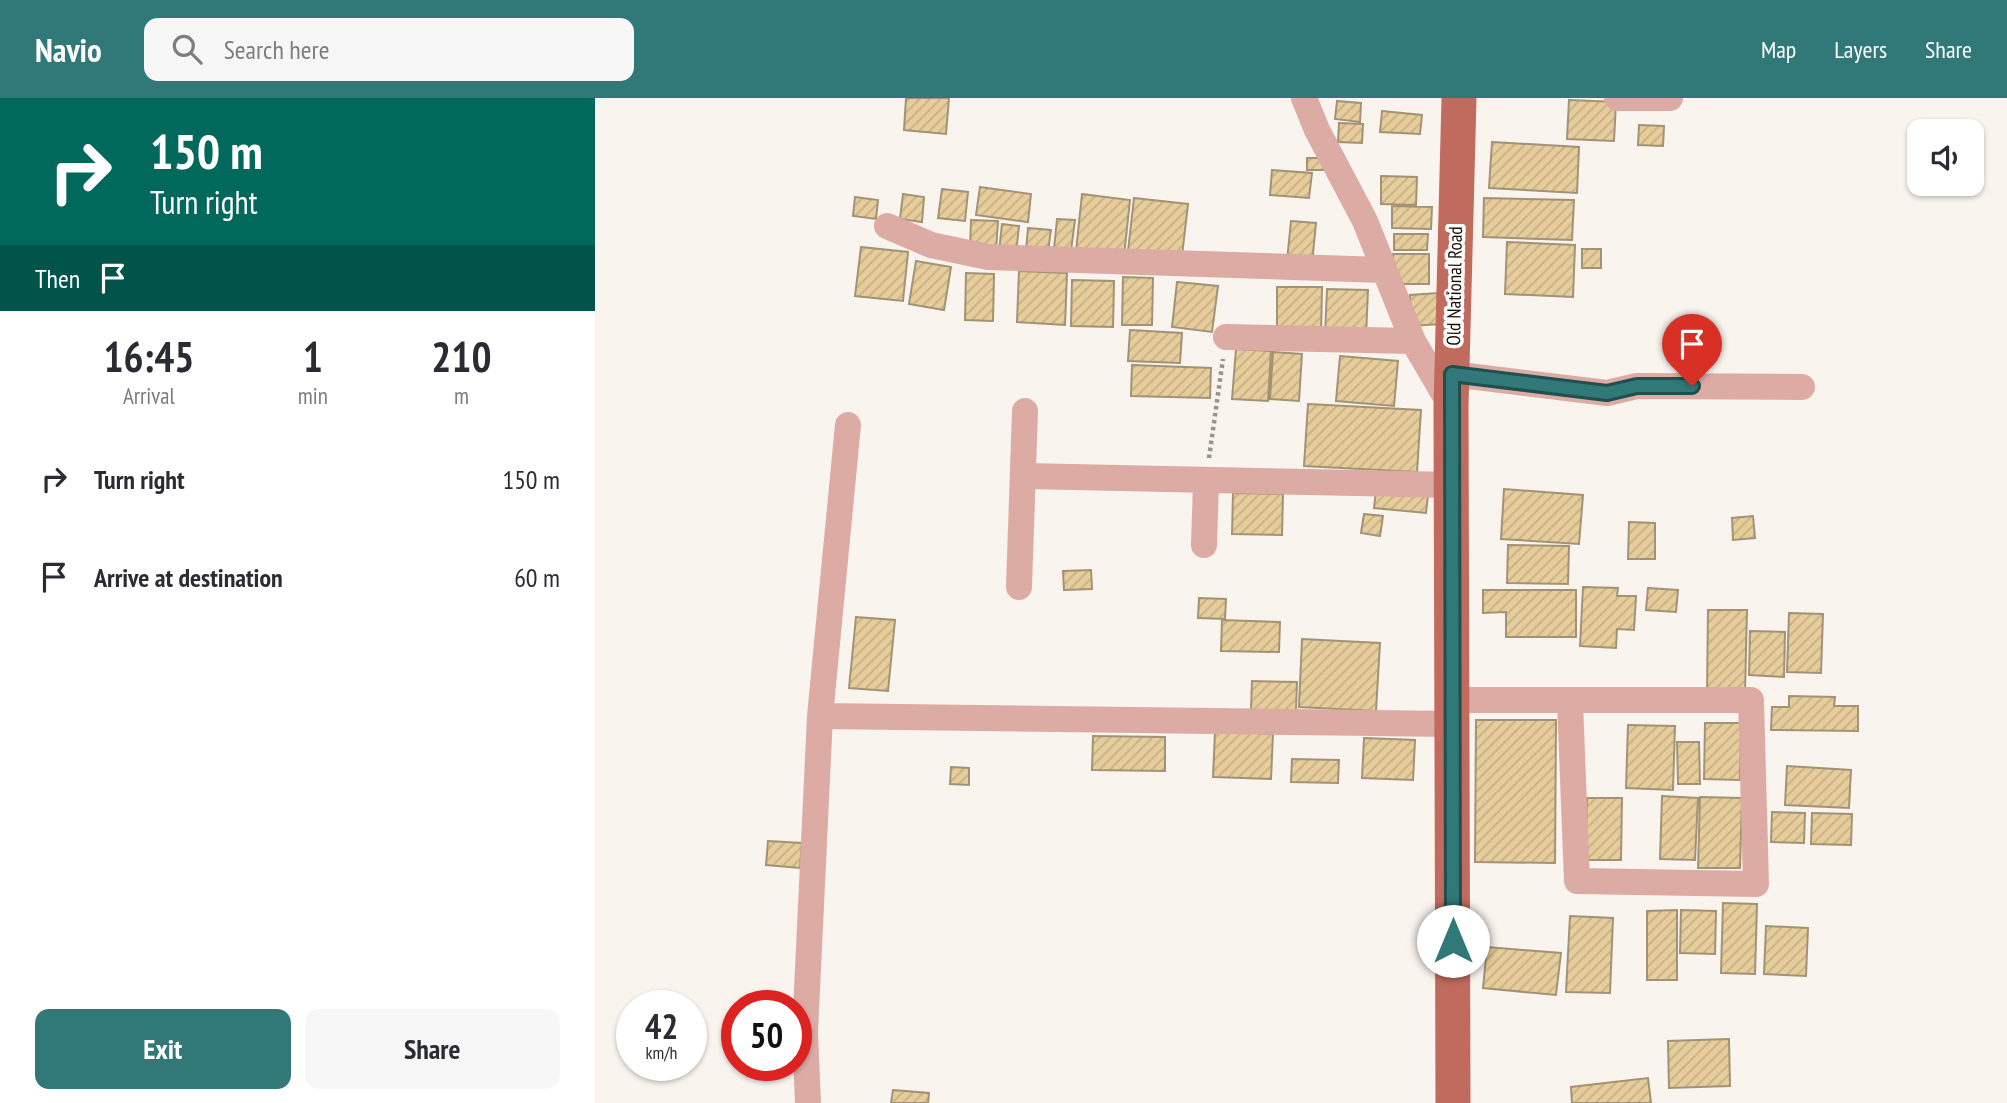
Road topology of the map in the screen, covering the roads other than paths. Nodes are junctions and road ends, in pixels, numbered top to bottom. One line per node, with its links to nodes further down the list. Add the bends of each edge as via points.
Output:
1 (1304, 98): 6 (street, via 1365,221)
2 (1459, 98): 10 (main road, Old National Road)
3 (1617, 98): 4 (street)
4 (1670, 98)
5 (887, 226): 6 (street, via 931,245 988,257)
6 (1383, 270): 8 (street)
7 (1226, 337): 8 (street)
8 (1413, 341): 10 (street)
9 (1802, 387): 10 (street, via 1637,386 1607,393)
10 (1451, 390): 15 (main road, Old National Road)
11 (1025, 411): 13 (street)
12 (848, 425): 20 (street)
13 (1025, 476): 14 (street); 17 (street)
14 (1206, 481): 15 (street); 16 (street)
15 (1453, 485): 19 (main road, Old National Road)
16 (1205, 545)
17 (1019, 587)
18 (1570, 702): 18 (street, via 1751,700 1756,884 1577,881); 19 (street)
19 (1454, 712): 20 (street); 22 (main road, Old National Road)
20 (820, 716): 21 (street, via 805,1032)
21 (808, 1103)
22 (1453, 1103)

